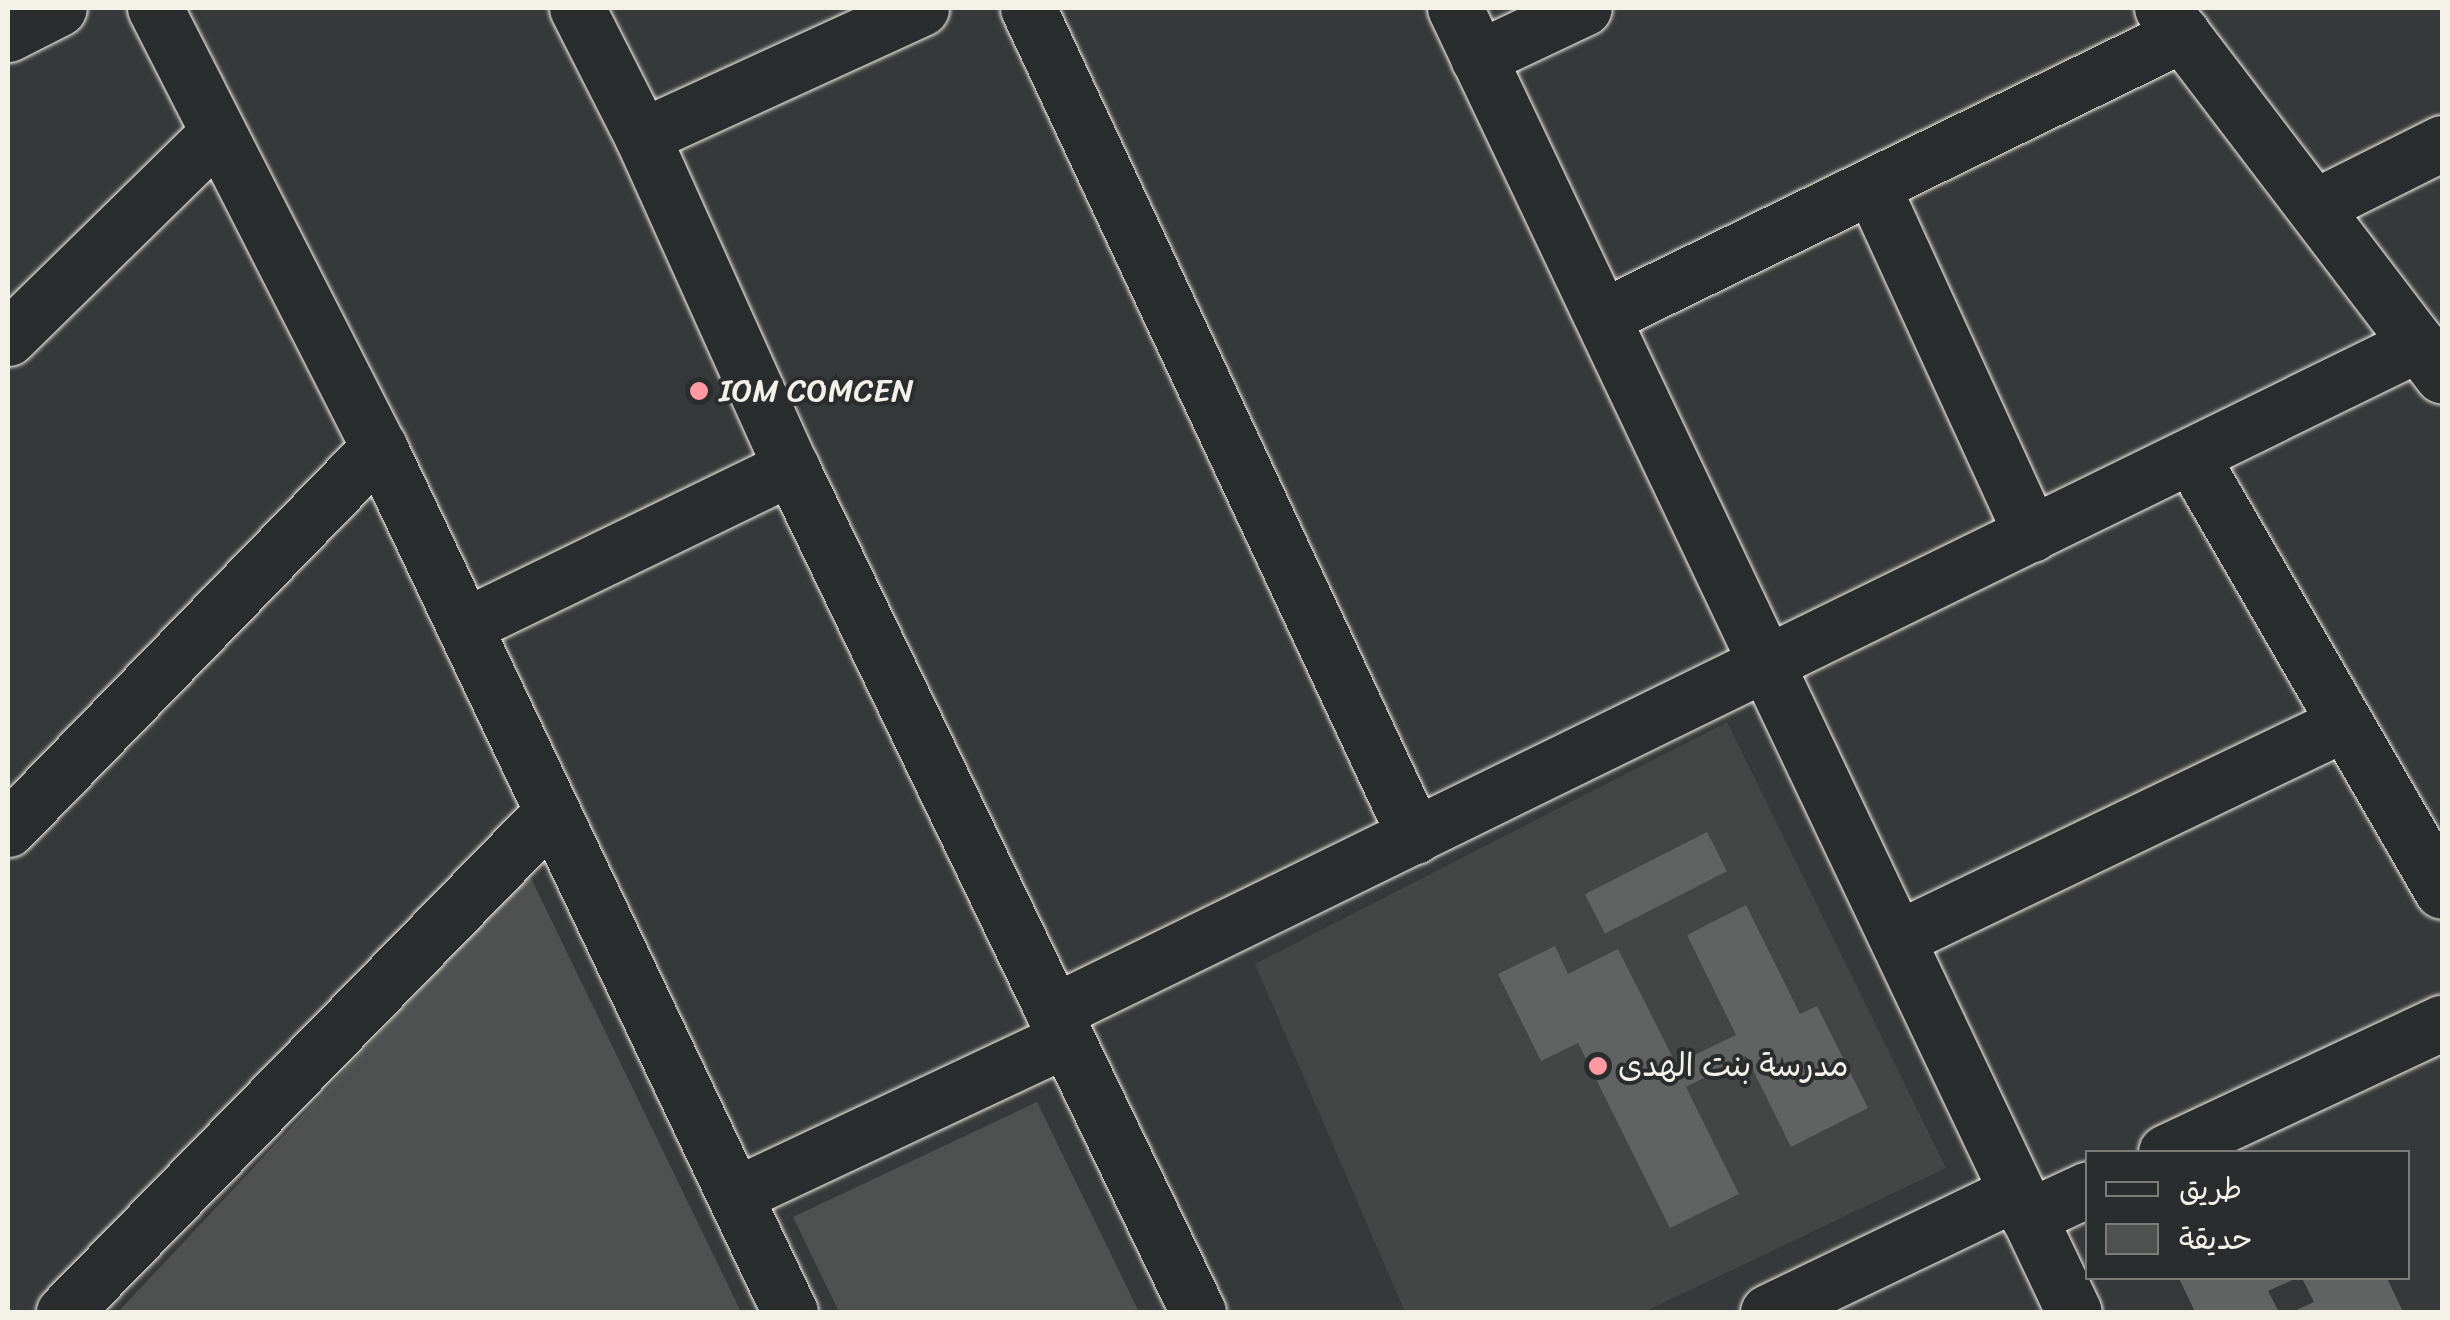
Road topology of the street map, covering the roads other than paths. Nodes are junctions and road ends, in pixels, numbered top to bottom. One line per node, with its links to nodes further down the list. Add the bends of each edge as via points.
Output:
1 (59, 8): 9 (street)
2 (155, 8): 11 (street)
3 (577, 8): 12 (street)
4 (921, 8): 12 (street)
5 (1028, 8): 28 (street)
6 (1454, 8): 10 (street)
7 (1584, 8): 10 (street)
8 (2173, 21): 14 (street); 15 (street)
9 (8, 34)
10 (1478, 58): 16 (street)
11 (217, 133): 17 (street); 19 (street)
12 (642, 136): 21 (street)
13 (2442, 143): 15 (street)
14 (1872, 186): 16 (street); 22 (street)
15 (2314, 206): 18 (street)
16 (1602, 317): 24 (street)
17 (8, 338)
18 (2430, 360): 20 (street)
19 (379, 446): 23 (street); 27 (street)
20 (2191, 456): 22 (street); 25 (street)
21 (791, 467): 23 (street); 32 (street)
22 (2030, 534): 24 (street)
23 (464, 626): 26 (street)
24 (1767, 663): 28 (street); 30 (street)
25 (2345, 723): 29 (street); 30 (street)
26 (552, 812): 35 (street); 37 (street)
27 (8, 830)
28 (1415, 836): 32 (street)
29 (2442, 891)
30 (1898, 938): 36 (street)
31 (2442, 1023): 33 (street)
32 (1060, 1026): 35 (street); 39 (street)
33 (2170, 1150)
34 (2085, 1190): 36 (street)
35 (735, 1196): 38 (street)
36 (2022, 1204): 40 (street); 41 (street)
37 (64, 1312)
38 (790, 1312)
39 (1198, 1312)
40 (1768, 1312)
41 (2074, 1312)

